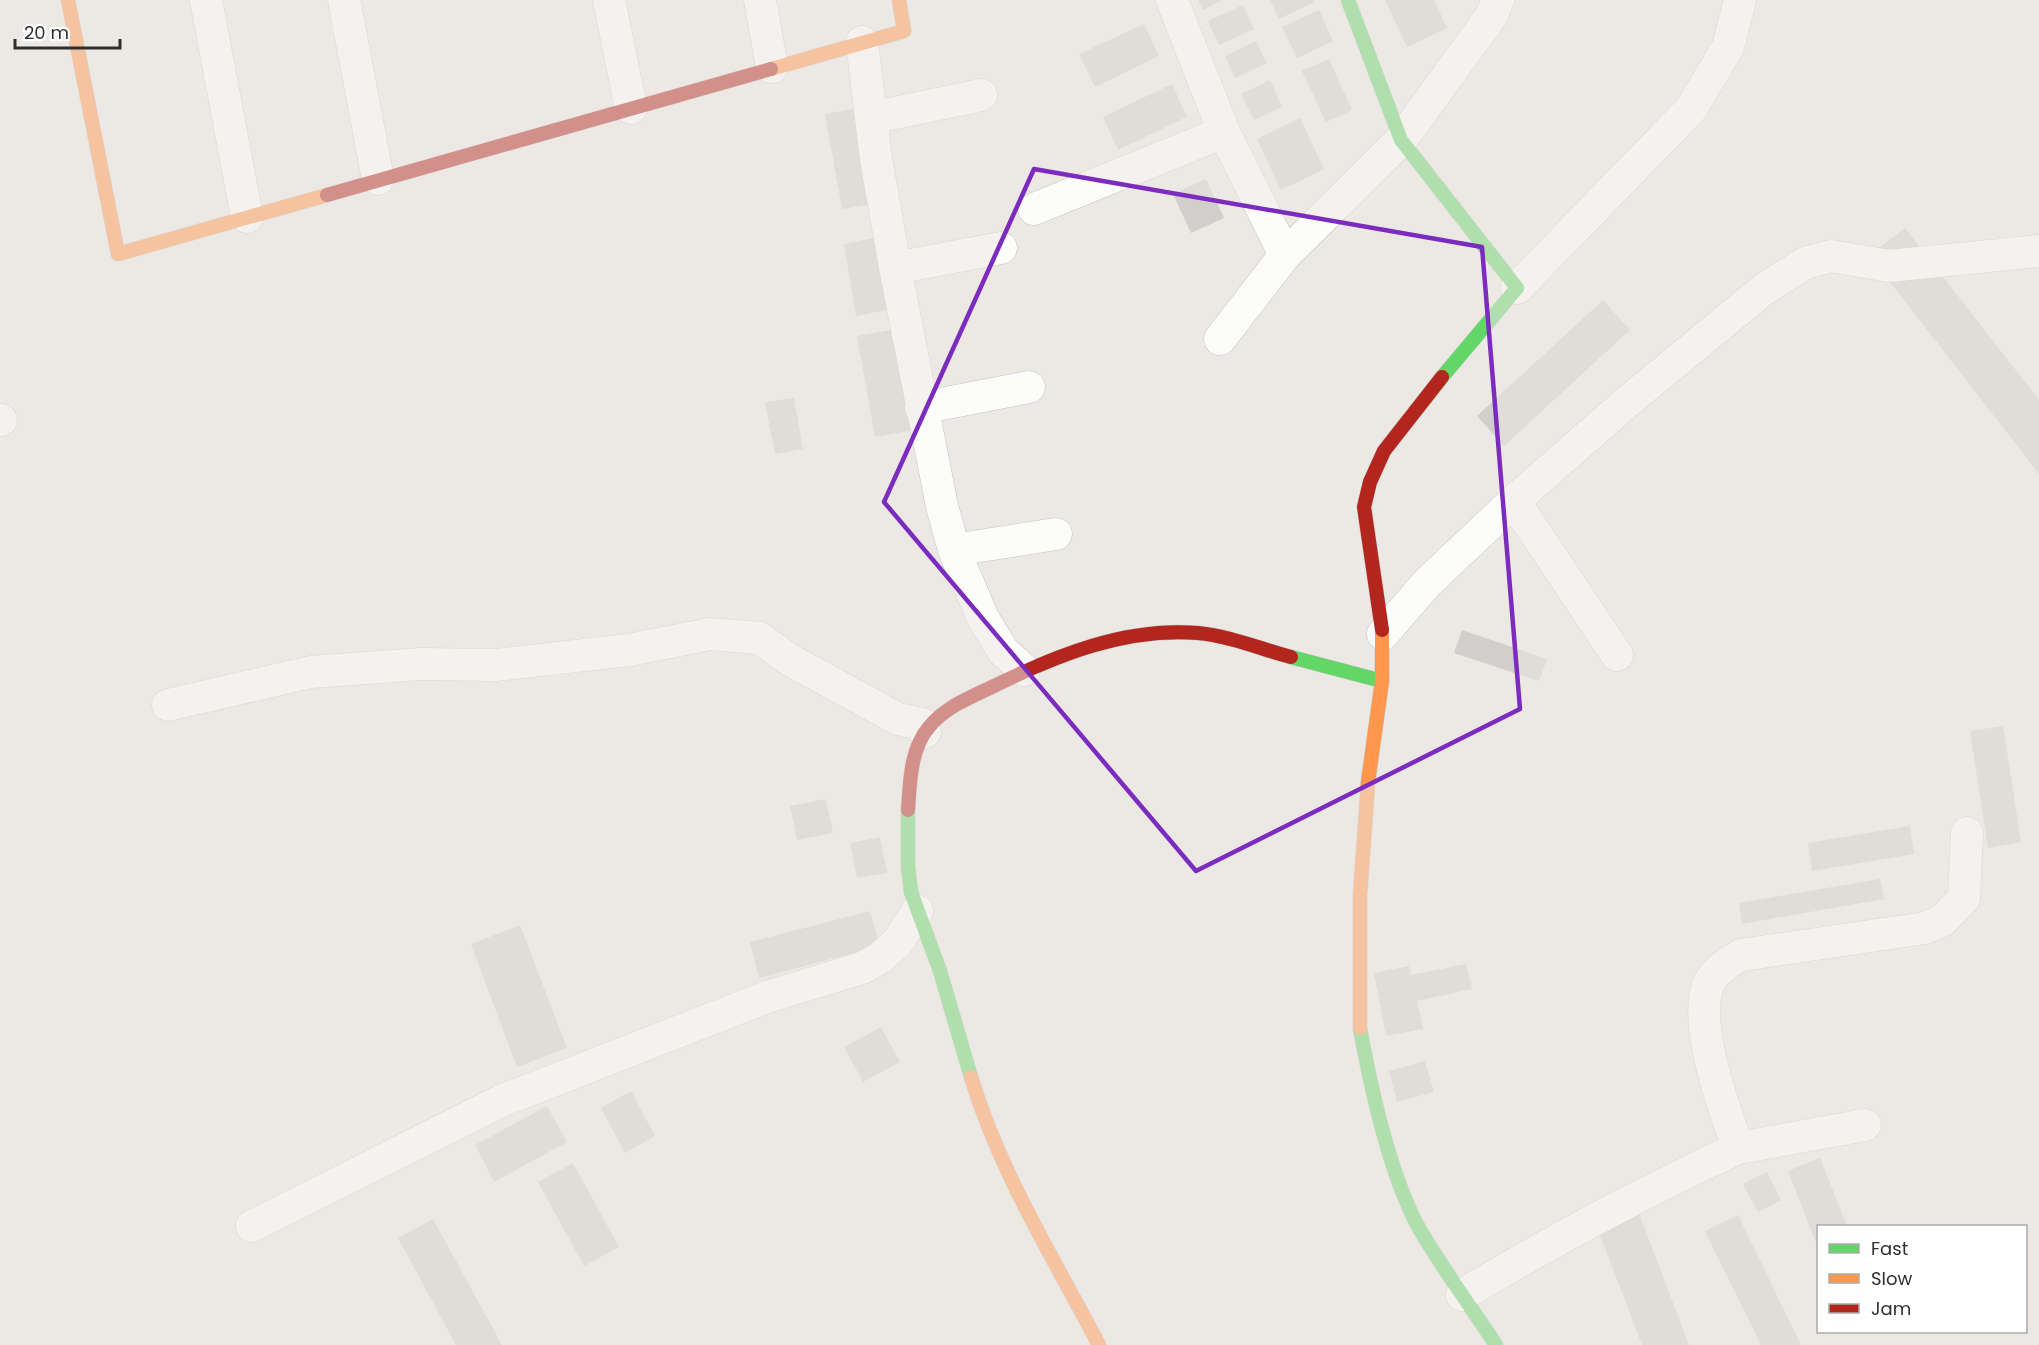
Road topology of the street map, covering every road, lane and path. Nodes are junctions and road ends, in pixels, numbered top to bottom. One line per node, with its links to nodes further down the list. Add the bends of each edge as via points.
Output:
1 (68, 0): 20 (street, via 118,254)
2 (206, 0): 20 (street)
3 (344, 0): 18 (street)
4 (609, 0): 14 (street)
5 (760, 0): 12 (street)
6 (898, 0): 11 (street, via 904,31)
7 (1172, 0): 16 (street)
8 (1348, 0): 17 (street)
9 (1498, 0): 17 (street, via 1492,15)
10 (1740, 0): 25 (street, via 1728,47 1690,109)
11 (862, 42): 12 (street); 15 (street)
12 (772, 67): 14 (street)
13 (981, 95): 15 (street)
14 (631, 108): 18 (street)
15 (871, 118): 24 (street)
16 (1224, 132): 19 (street); 23 (street)
17 (1401, 140): 23 (street); 25 (street)
18 (378, 179): 20 (street)
19 (1034, 209)
20 (247, 217)
21 (1001, 248): 24 (street)
22 (2039, 251): 29 (street, via 1889,266 1831,256 1805,263 1754,298)
23 (1285, 255): 26 (street)
24 (895, 268): 28 (street)
25 (1517, 288): 32 (street, via 1407,419 1384,451 1370,482 1364,507)
26 (1220, 339)
27 (1029, 387): 28 (street)
28 (921, 408): 31 (street)
29 (1514, 501): 32 (street, via 1427,583); 33 (street)
30 (1056, 534): 31 (street)
31 (954, 550): 34 (street, via 983,618 1003,651)
32 (1383, 634): 35 (street)
33 (1617, 655)
34 (1024, 670): 35 (street, via 1096,645 1175,632 1200,633); 37 (street, via 948,710)
35 (1382, 681): 43 (street, via 1368,782 1360,896 1358,1019 1370,1085 1404,1195 1420,1229)
36 (168, 705): 37 (street, via 311,672 421,664 496,665 629,650 710,634 759,639 898,719 922,724)
37 (925, 732): 39 (street, via 914,755 906,854)
38 (1967, 833): 41 (street, via 1964,898 1942,921 1925,927 1741,955 1711,980 1706,995 1707,1041 1714,1077)
39 (917, 911): 42 (street, via 898,942 862,968 767,997 501,1101); 44 (street, via 933,946 983,1116 1002,1164)
40 (1865, 1125): 41 (street)
41 (1738, 1148): 43 (street, via 1661,1184)
42 (252, 1226)
43 (1462, 1294): 45 (street)
44 (1099, 1345)
45 (1496, 1345)

